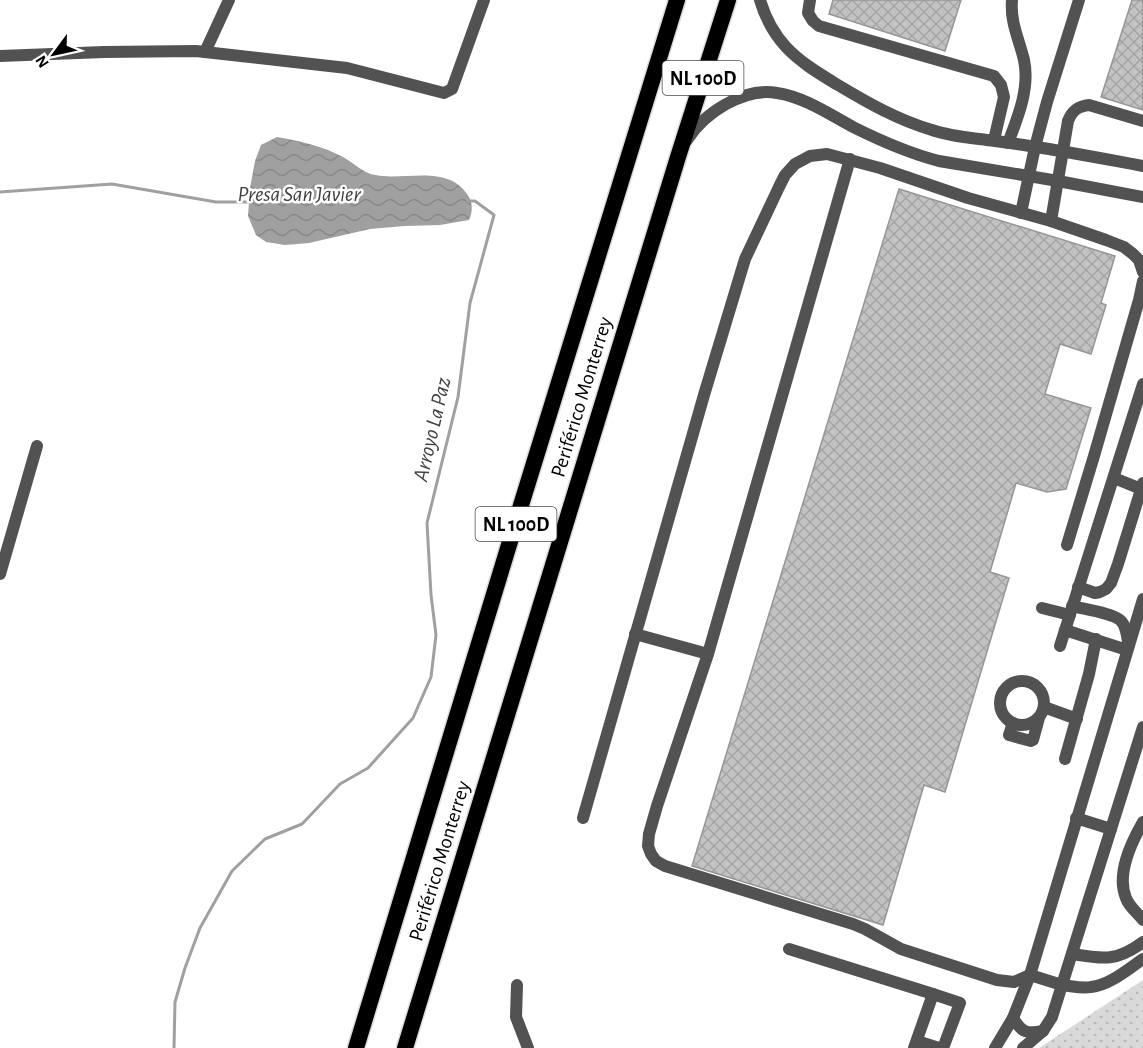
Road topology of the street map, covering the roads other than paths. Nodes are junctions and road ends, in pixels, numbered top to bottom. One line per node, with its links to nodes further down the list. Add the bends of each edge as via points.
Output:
1 (229, 0): 9 (lane)
2 (484, 0): 9 (lane, via 452,89 444,93 347,68)
3 (677, 0): 66 (highway, Periférico Monterrey / NL 100D)
4 (728, 0): 18 (highway, Periférico Monterrey / NL 100D)
5 (760, 0): 14 (lane, via 771,27 796,57 872,105 933,131)
6 (810, 0): 12 (lane, via 808,13 819,26 994,76 1004,97)
7 (1012, 0): 13 (lane, via 1025,73 1021,107)
8 (1080, 0): 16 (lane)
9 (205, 52): 10 (lane)
10 (0, 56)
11 (1143, 121): 17 (lane, via 1103,108 1080,107 1068,121)
12 (998, 126): 13 (lane); 14 (lane)
13 (1013, 129): 15 (lane)
14 (994, 140): 15 (lane)
15 (1008, 143): 16 (lane)
16 (1035, 147): 17 (lane); 21 (lane)
17 (1063, 152): 20 (lane); 22 (lane)
18 (678, 157): 21 (lane, via 698,125 718,109 752,95 776,93 804,101 923,157); 67 (highway, Periférico Monterrey / NL 100D)
19 (850, 159): 24 (lane); 40 (lane, via 827,154 810,156 795,164 778,187 745,259); 44 (lane)
20 (1143, 166)
21 (1029, 176): 22 (lane); 24 (lane)
22 (1058, 181): 23 (lane); 25 (lane)
23 (1143, 197)
24 (1022, 213): 25 (lane)
25 (1051, 221): 26 (lane, via 1124,247 1139,260)
26 (1143, 272)
27 (1143, 281): 32 (lane)
28 (1143, 384): 30 (lane)
29 (37, 446): 33 (lane)
30 (1114, 478): 31 (lane); 34 (lane)
31 (1142, 486): 34 (lane, via 1111,583 1101,592)
32 (1067, 545)
33 (0, 574)
34 (1078, 587): 37 (lane)
35 (1142, 604): 38 (lane); 43 (lane)
36 (1042, 608): 37 (lane)
37 (1071, 611): 38 (lane, via 1110,615); 39 (lane)
38 (1120, 620): 43 (lane, via 1127,633)
39 (1065, 630): 41 (lane); 42 (lane)
40 (636, 634): 44 (lane); 50 (lane)
41 (1096, 639): 43 (lane); 46 (lane)
42 (1060, 646)
43 (1128, 648): 51 (lane)
44 (708, 654): 59 (lane, via 649,834 648,846 656,861 853,924 901,949 987,976 1014,982)
45 (1041, 712): 46 (lane); 47 (lane, via 1029,724); 47 (lane, via 1031,741 1009,735); 47 (lane, via 1042,695 1035,686 1025,681 1014,683 1000,700 1002,711)
46 (1077, 718): 49 (lane)
47 (1013, 723)
48 (1143, 727): 53 (lane)
49 (1065, 759)
50 (583, 818)
51 (1076, 818): 53 (lane); 59 (lane)
52 (1143, 822): 54 (lane, via 1128,854 1122,886 1130,906)
53 (1111, 829): 57 (lane)
54 (1143, 920)
55 (1143, 942): 57 (lane, via 1114,957)
56 (789, 949): 62 (lane)
57 (1072, 954): 61 (lane)
58 (1143, 959): 61 (lane, via 1100,986)
59 (1030, 975): 61 (lane); 63 (lane)
60 (517, 984): 68 (lane, via 516,1017)
61 (1062, 985): 64 (lane)
62 (933, 994): 65 (lane); 69 (lane, via 960,1003)
63 (1013, 1018): 64 (lane, via 1019,1028 1030,1034); 70 (lane)
64 (1043, 1031): 71 (lane)
65 (915, 1044): 69 (lane)
66 (356, 1048)
67 (405, 1048)
68 (528, 1048)
69 (941, 1048)
70 (995, 1048)
71 (1023, 1048)

